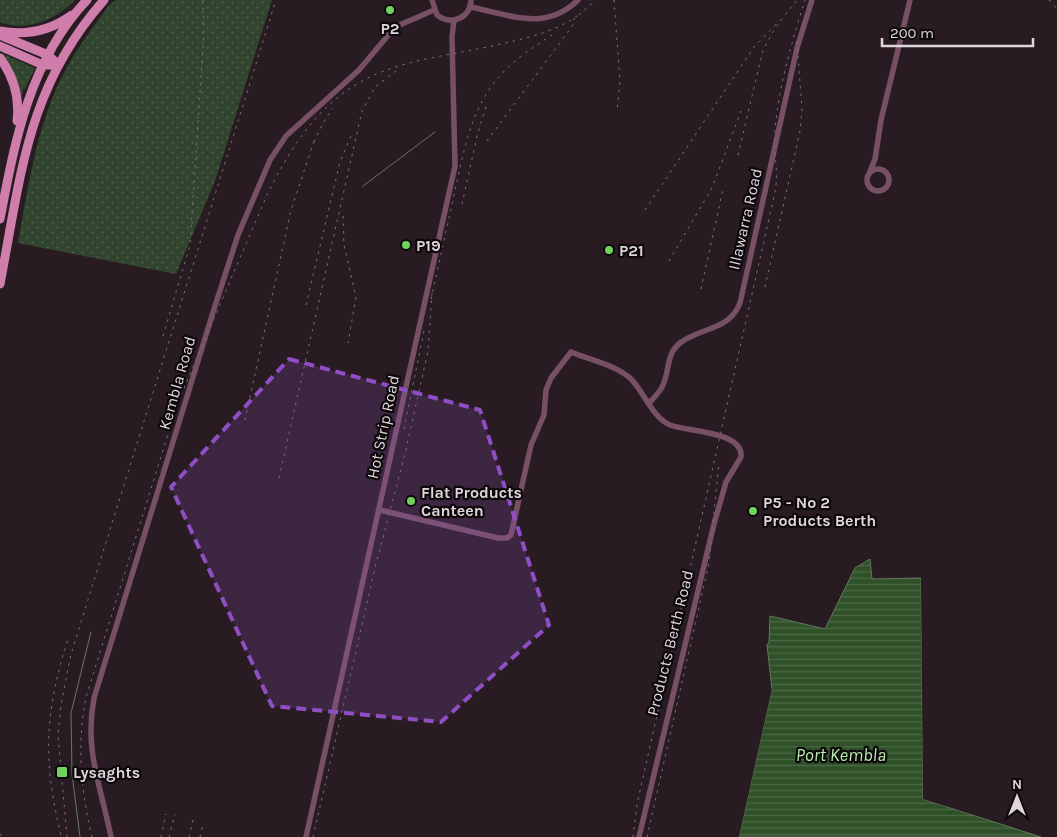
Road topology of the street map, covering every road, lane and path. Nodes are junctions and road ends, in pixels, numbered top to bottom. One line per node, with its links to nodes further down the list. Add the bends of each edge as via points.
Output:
1 (104, 0): 17 (main road)
2 (432, 0): 9 (street)
3 (471, 0): 8 (street)
4 (578, 0): 8 (street, via 540,20)
5 (812, 0): 24 (street, Illawarra Road, via 797,48 736,314 725,323 682,342 670,353 664,384)
6 (910, 0): 19 (street)
7 (86, 1): 11 (main road, via 71,15 46,29 23,34); 14 (main road)
8 (470, 7): 10 (street, via 464,16)
9 (434, 10): 10 (street, via 443,19); 26 (street, Kembla Road, via 395,27 359,70 286,136 270,160 238,235 94,698 90,747)
10 (454, 20): 25 (street, Hot Strip Road, via 455,166)
11 (0, 31)
12 (0, 35): 14 (main road)
13 (0, 46): 16 (main road)
14 (48, 55): 16 (main road); 17 (main road)
15 (0, 58): 18 (main road, via 16,92 18,112)
16 (43, 65): 17 (main road); 18 (main road)
17 (58, 65): 23 (main road, via 41,99 28,138)
18 (14, 141): 22 (main road)
19 (876, 151): 20 (street, via 879,163); 21 (street)
20 (887, 173): 21 (street, via 878,169); 21 (street, via 889,185 878,191 868,186)
21 (869, 174)
22 (0, 218)
23 (0, 284)
24 (649, 403): 25 (street, via 624,374 571,352 548,384 544,415 531,445 511,535 498,538); 28 (street, Products Berth Road, via 670,425 732,440 740,449 740,460 728,476 714,524)
25 (380, 510): 27 (street, Hot Strip Road)
26 (111, 837)
27 (306, 837)
28 (639, 837)

